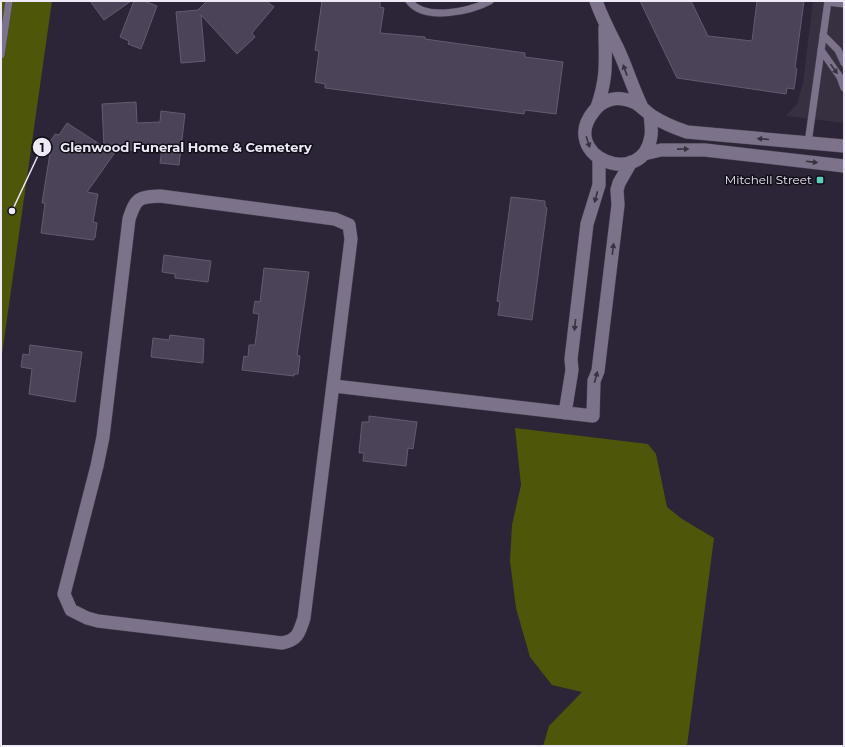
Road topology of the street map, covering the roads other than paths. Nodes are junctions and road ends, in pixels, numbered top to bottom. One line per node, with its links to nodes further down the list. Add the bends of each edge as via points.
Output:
1 (9, 1): 11 (lane)
2 (409, 1): 6 (lane, via 419,10 439,12 460,12)
3 (490, 1): 6 (lane)
4 (596, 1): 8 (street)
5 (828, 2): 7 (lane); 9 (lane)
6 (479, 4)
7 (844, 4)
8 (605, 27): 14 (street, one-way to 8, via 617,48); 15 (street, via 606,70)
9 (823, 35): 10 (lane); 12 (lane, via 838,50)
10 (821, 50): 13 (lane, one-way to 13, via 840,77); 17 (lane)
11 (1, 55)
12 (844, 63)
13 (844, 88)
14 (641, 105): 15 (street, via 622,99 612,99); 16 (street)
15 (597, 107): 20 (street, one-way to 20, via 588,118 585,128 586,140)
16 (650, 115): 17 (street, one-way to 16, via 688,132); 19 (street, via 651,136)
17 (808, 143): 18 (street)
18 (844, 146)
19 (644, 154): 21 (street); 22 (street, one-way to 22, via 661,150 705,150)
20 (599, 158): 21 (street, via 620,165); 24 (street, one-way to 24, via 599,185 586,224 571,359 572,370)
21 (631, 162): 24 (street, one-way to 21, via 593,416 594,381 598,371 618,205 617,190)
22 (844, 166)
23 (334, 386): 23 (street, via 351,239 348,225 335,219 160,196 145,197 134,203 129,219 103,437 64,594 71,610 98,621 282,643 292,642 299,634 304,618); 24 (street)
24 (565, 413)

